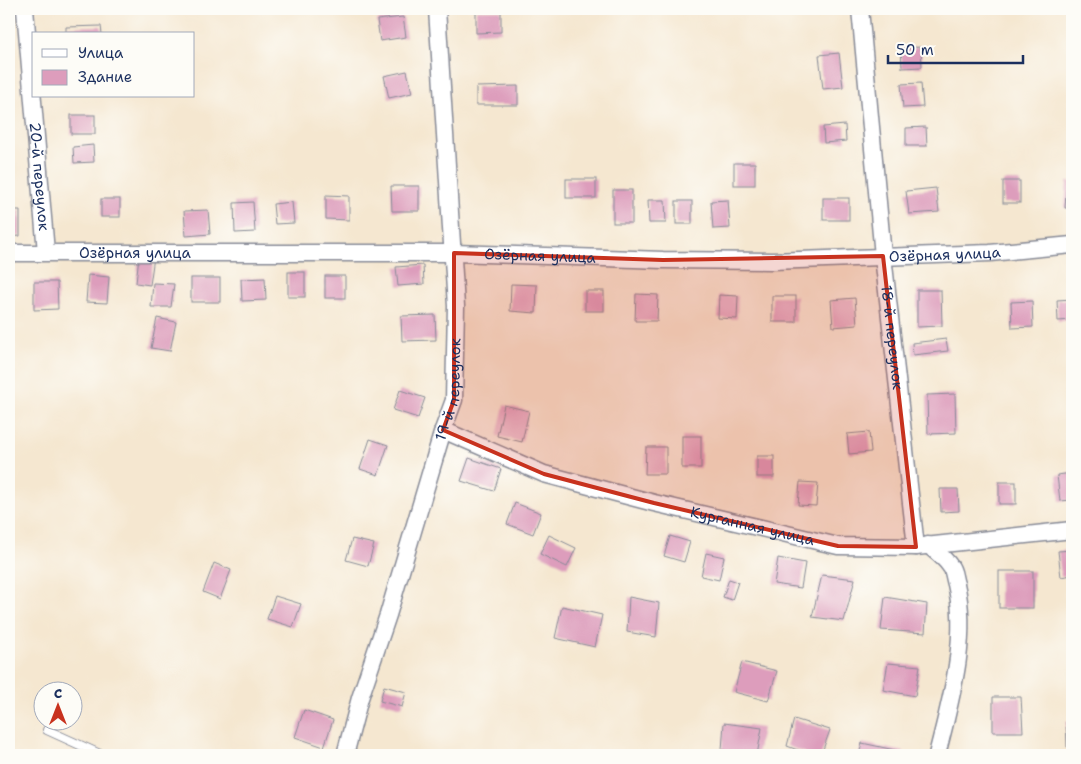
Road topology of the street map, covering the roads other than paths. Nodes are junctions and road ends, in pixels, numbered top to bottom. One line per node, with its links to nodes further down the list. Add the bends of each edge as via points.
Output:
1 (25, 9): 4 (street, 20-й переулок)
2 (436, 9): 9 (street, 19-й переулок)
3 (860, 9): 10 (street, 18-й переулок)
4 (32, 90)
5 (33, 98): 7 (street, 20-й переулок)
6 (1072, 245): 10 (street, Озёрная улица, via 990,253)
7 (46, 252): 8 (street, Озёрная улица); 9 (street, Озёрная улица)
8 (9, 253)
9 (454, 253): 10 (street, Озёрная улица, via 772,261); 11 (street, 19-й переулок, via 454,400)
10 (883, 256): 13 (street, 18-й переулок)
11 (444, 430): 13 (street, Курганная улица, via 544,474 654,502 838,546); 16 (street, 19-й переулок)
12 (1072, 530): 13 (street, Курганная улица)
13 (922, 546): 17 (street, via 951,567 960,614 958,659)
14 (51, 732): 15 (lane)
15 (102, 755)
16 (345, 755)
17 (937, 755)

